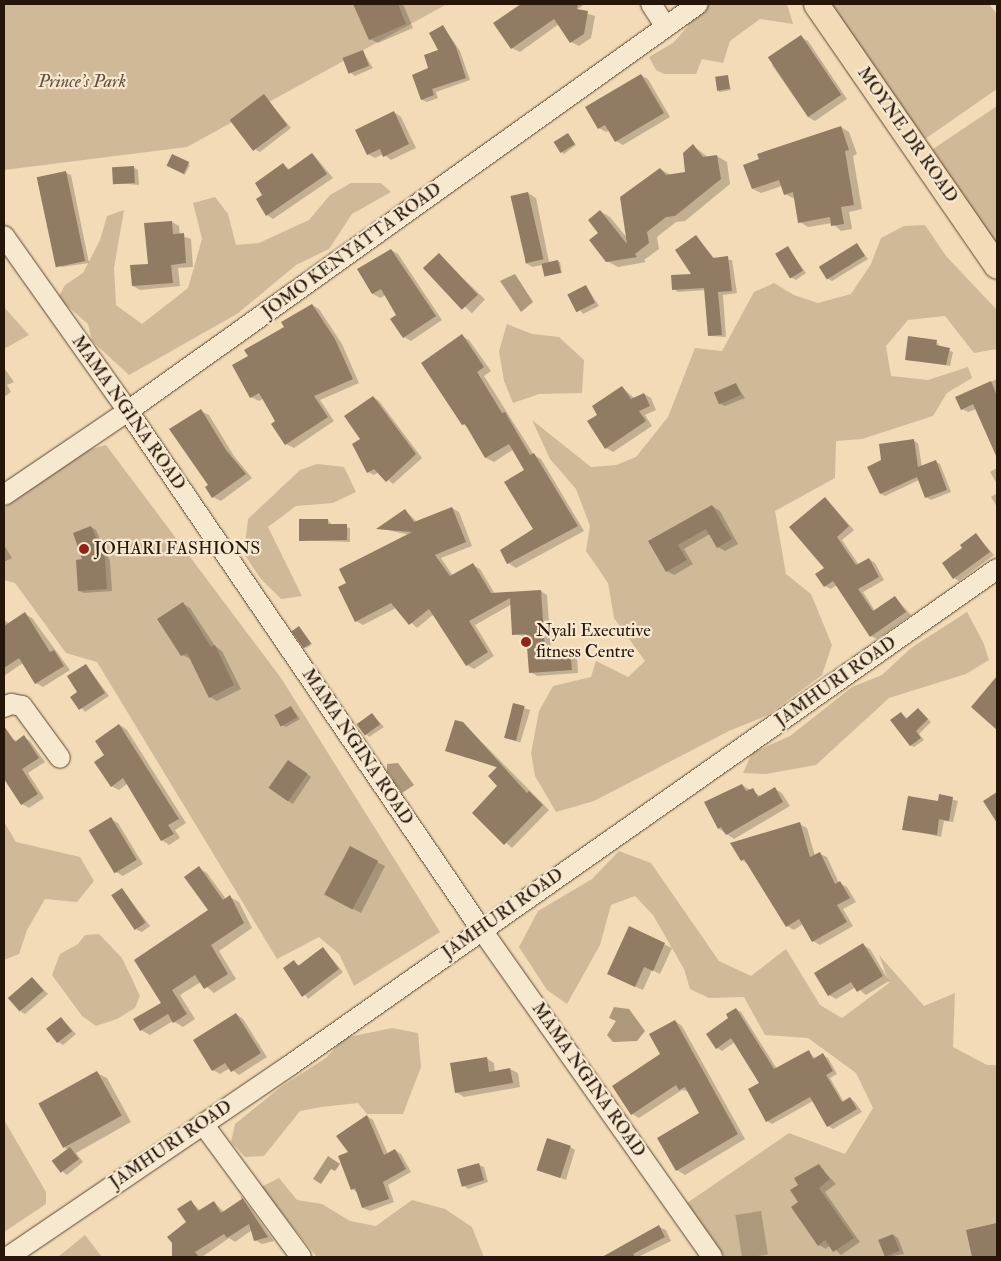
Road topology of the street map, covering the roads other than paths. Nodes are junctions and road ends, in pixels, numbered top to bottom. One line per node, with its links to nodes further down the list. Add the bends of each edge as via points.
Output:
1 (651, 4): 4 (street)
2 (698, 4): 4 (street, JOMO KENYATTA ROAD)
3 (816, 4): 6 (main road, MOYNE DR ROAD)
4 (666, 26): 7 (street, JOMO KENYATTA ROAD)
5 (4, 236): 7 (street, MAMA NGINA ROAD)
6 (997, 266)
7 (128, 411): 8 (street, JOMO KENYATTA ROAD); 12 (street, MAMA NGINA ROAD)
8 (4, 495)
9 (997, 569): 12 (street, JAMHURI ROAD)
10 (4, 707): 11 (street, via 11,704 22,706)
11 (60, 758)
12 (481, 929): 13 (street, JAMHURI ROAD); 16 (street, MAMA NGINA ROAD)
13 (203, 1124): 14 (street, JAMHURI ROAD); 15 (street)
14 (8, 1257)
15 (301, 1257)
16 (712, 1257)

